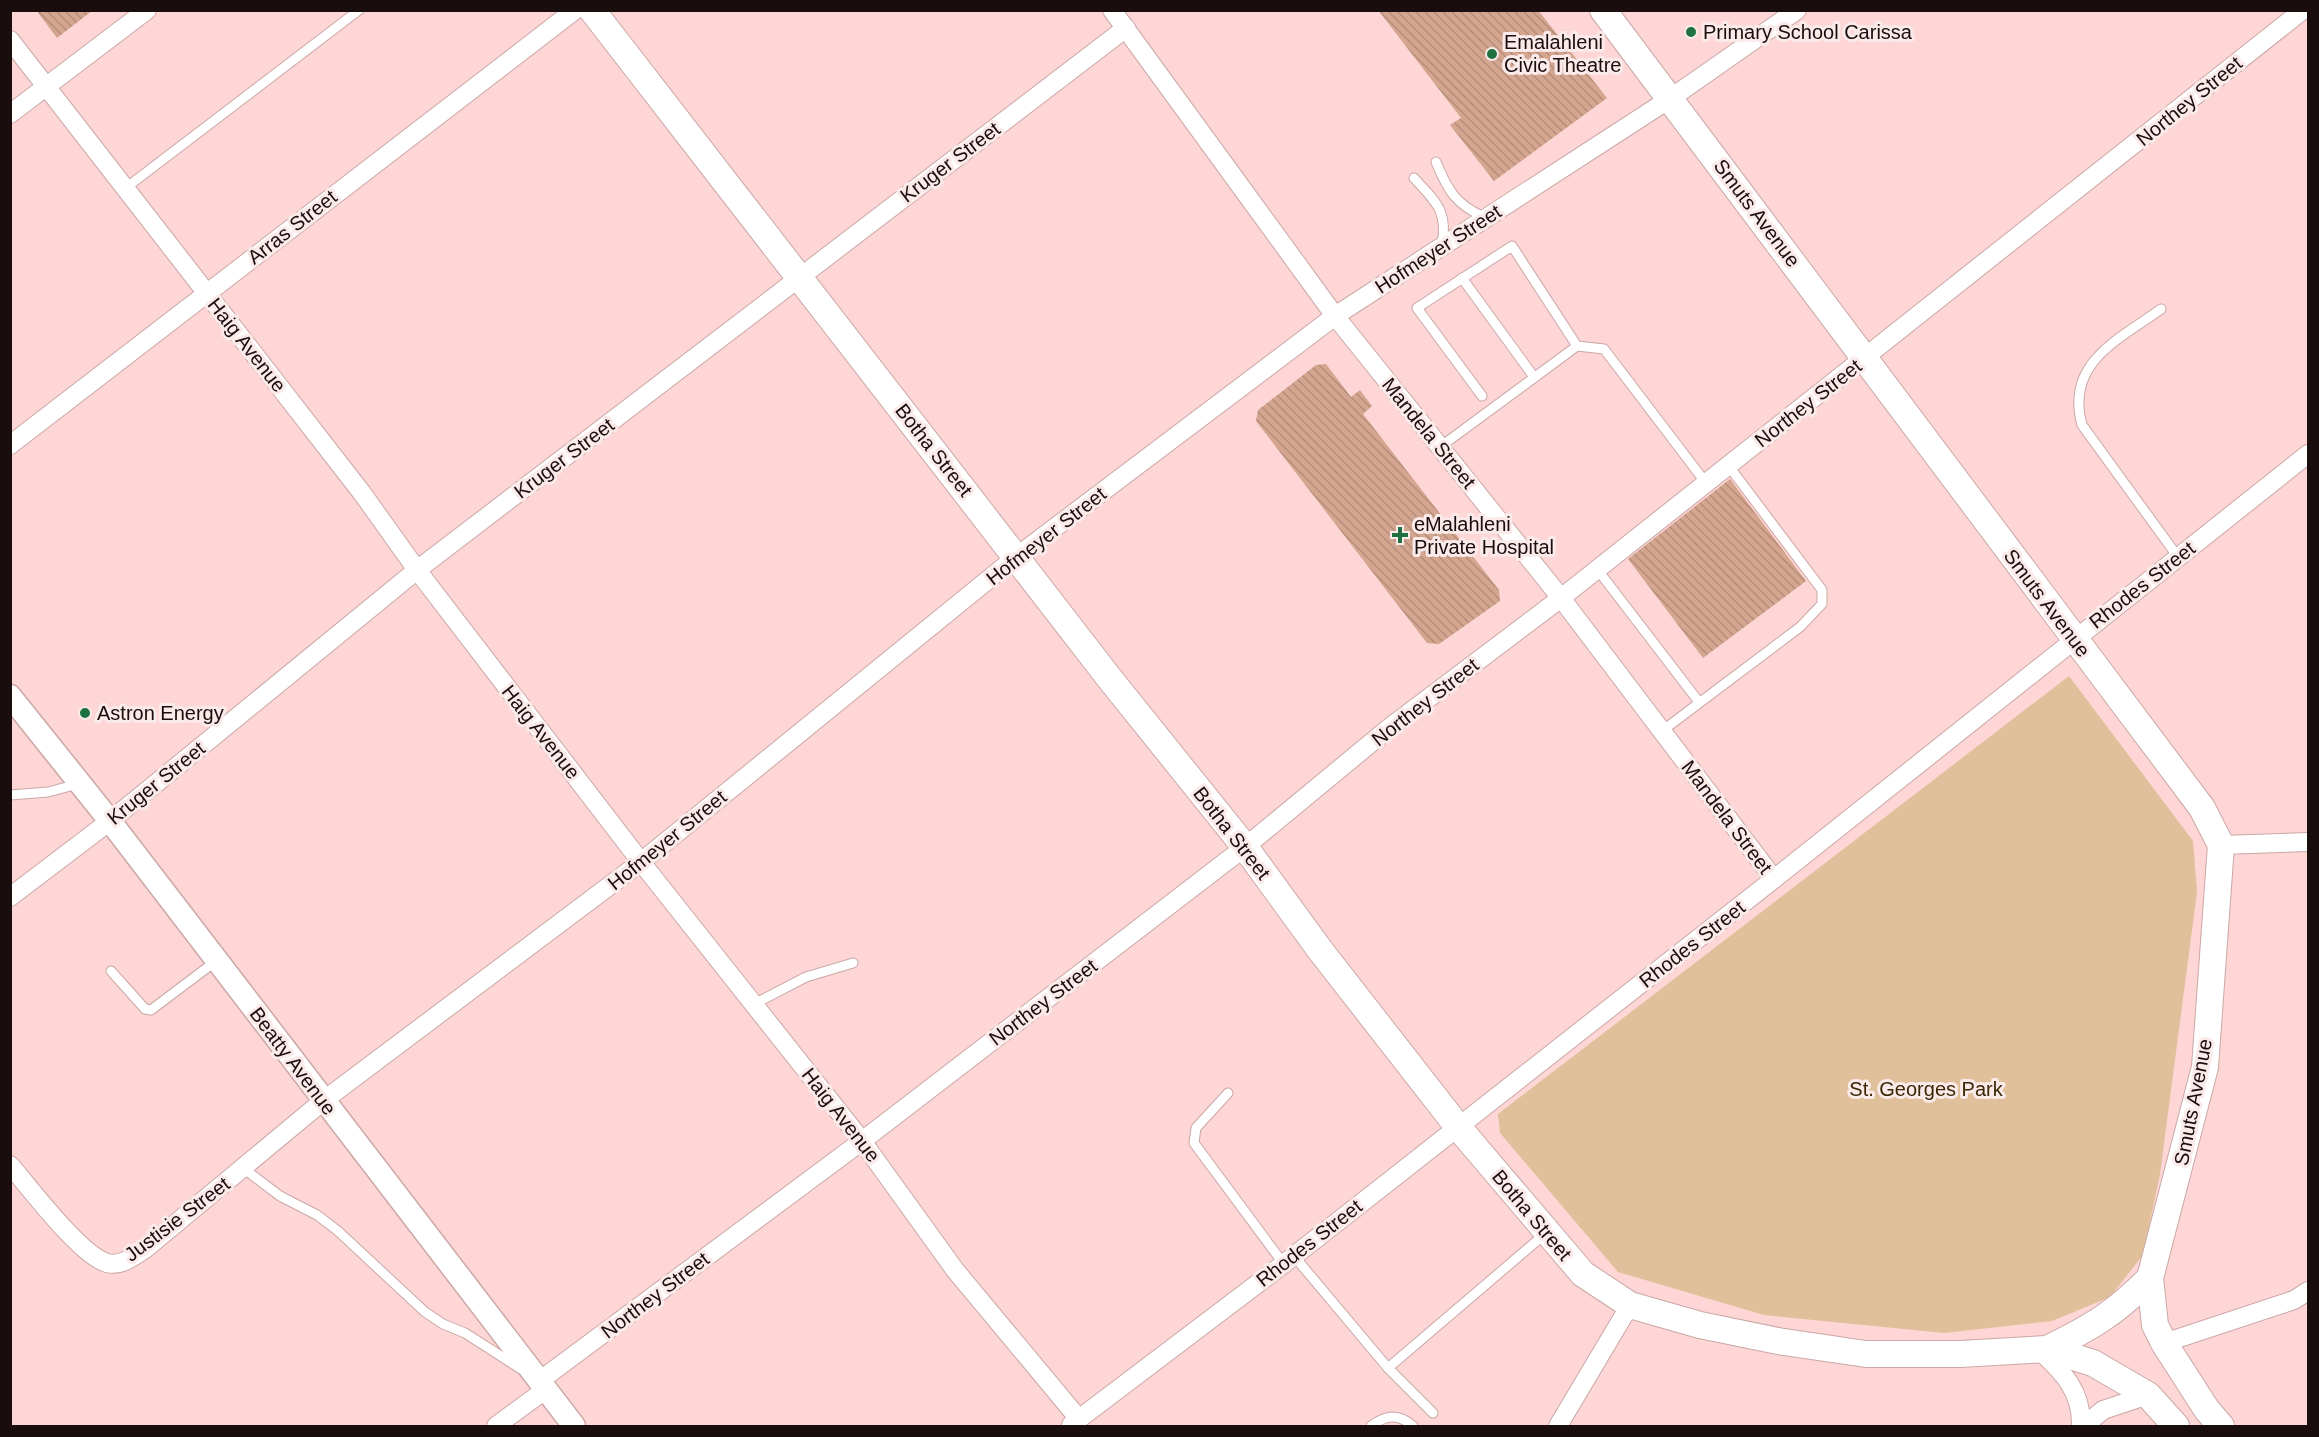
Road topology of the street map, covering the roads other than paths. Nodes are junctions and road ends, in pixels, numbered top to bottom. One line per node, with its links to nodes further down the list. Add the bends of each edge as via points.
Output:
1 (147, 10): 11 (street)
2 (359, 10): 16 (lane)
3 (575, 10): 21 (street, Arras Street)
4 (592, 10): 19 (main road, Botha Street)
5 (1112, 10): 9 (street, Mandela Street)
6 (1604, 10): 12 (main road, Smuts Avenue)
7 (1797, 10): 12 (street, Hofmeyer Street)
8 (2303, 10): 25 (street, Northey Street)
9 (1125, 28): 19 (street, Kruger Street); 23 (street, Mandela Street)
10 (12, 46): 11 (street, Haig Avenue)
11 (48, 87): 13 (street); 16 (street, Haig Avenue)
12 (1671, 98): 17 (street, Hofmeyer Street); 25 (main road, Smuts Avenue)
13 (10, 114)
14 (1436, 162): 17 (lane, via 1461,205)
15 (1413, 178): 18 (lane, via 1444,216)
16 (127, 187): 21 (street, Haig Avenue)
17 (1486, 218): 18 (street, Hofmeyer Street)
18 (1442, 246): 23 (street, Hofmeyer Street)
19 (800, 277): 33 (main road, Botha Street); 36 (street, Kruger Street)
20 (1462, 278): 24 (lane, via 1512,246); 26 (lane); 27 (lane, via 1417,308)
21 (207, 293): 28 (street, Arras Street); 36 (street, Haig Avenue)
22 (2161, 309): 34 (lane, via 2105,349 2079,386 2076,405 2082,425)
23 (1335, 316): 29 (street, Mandela Street); 33 (street, Hofmeyer Street)
24 (1577, 346): 26 (lane); 32 (lane, via 1604,349)
25 (1865, 359): 31 (street, Northey Street); 38 (main road, Smuts Avenue)
26 (1534, 377): 29 (lane)
27 (1482, 396)
28 (10, 444)
29 (1440, 447): 37 (street, Mandela Street)
30 (2308, 454): 34 (street, Rhodes Street)
31 (1728, 465): 32 (street, Northey Street); 40 (lane, via 1824,596 1820,609 1800,627)
32 (1706, 483): 35 (street, Northey Street)
33 (1016, 557): 47 (main road, Botha Street); 48 (street, Hofmeyer Street)
34 (2178, 557): 38 (street, Rhodes Street)
35 (1597, 569): 37 (street, Northey Street); 40 (lane)
36 (417, 570): 44 (street, Kruger Street); 48 (street, Haig Avenue)
37 (1561, 598): 41 (street, Mandela Street); 47 (street, Northey Street, via 1389,728)
38 (2074, 639): 46 (main road, Smuts Avenue, via 2202,808); 49 (street, Rhodes Street)
39 (10, 696): 42 (street, Beatty Avenue)
40 (1699, 702): 41 (lane)
41 (1662, 731): 49 (street, Mandela Street)
42 (80, 784): 43 (lane); 44 (street, Beatty Avenue)
43 (10, 795)
44 (110, 821): 50 (street, Kruger Street); 51 (street, Beatty Avenue)
45 (2308, 842): 46 (street)
46 (2221, 845): 63 (main road, Smuts Avenue, via 2205,1067)
47 (1245, 848): 57 (main road, Botha Street); 58 (street, Northey Street)
48 (641, 862): 54 (street, Haig Avenue); 56 (street, Hofmeyer Street)
49 (1774, 879): 57 (street, Rhodes Street)
50 (10, 897)
51 (216, 960): 53 (lane, via 151,1010 145,1009); 56 (street, Beatty Avenue)
52 (853, 963): 54 (lane, via 806,977)
53 (111, 971)
54 (754, 1004): 58 (street, Haig Avenue)
55 (1228, 1093): 62 (lane, via 1196,1128 1194,1143)
56 (323, 1101): 60 (street, Justisie Street); 69 (street, Beatty Avenue)
57 (1458, 1127): 61 (main road, Botha Street); 62 (street, Rhodes Street)
58 (862, 1141): 69 (street, Northey Street); 72 (street, Haig Avenue, via 955,1270)
59 (10, 1165): 60 (street, Justisie Street, via 62,1225 88,1251 107,1263 116,1263 145,1249)
60 (243, 1168): 69 (lane, via 338,1231 425,1312 465,1332)
61 (1547, 1232): 65 (main road, Botha Street, via 1583,1274); 68 (lane)
62 (1289, 1259): 68 (lane); 72 (street, Rhodes Street)
63 (2150, 1278): 66 (main road, via 2155,1325); 67 (main road, via 2097,1324)
64 (2308, 1291): 66 (street, via 2294,1300)
65 (1630, 1305): 67 (main road, Botha Street, via 1711,1328 1866,1354); 77 (street)
66 (2164, 1343): 80 (main road)
67 (2043, 1349): 70 (main road, via 2093,1363); 78 (street, via 2072,1386 2079,1401)
68 (1388, 1368): 71 (lane)
69 (542, 1386): 73 (street, Northey Street); 74 (street, Beatty Avenue)
70 (2148, 1395): 78 (street, via 2103,1410); 79 (main road)
71 (1433, 1413)
72 (1074, 1423)
73 (496, 1426)
74 (574, 1426)
75 (1371, 1426): 76 (lane, via 1389,1416)
76 (1413, 1426)
77 (1558, 1426)
78 (2082, 1426)
79 (2176, 1426)
80 (2221, 1426)

